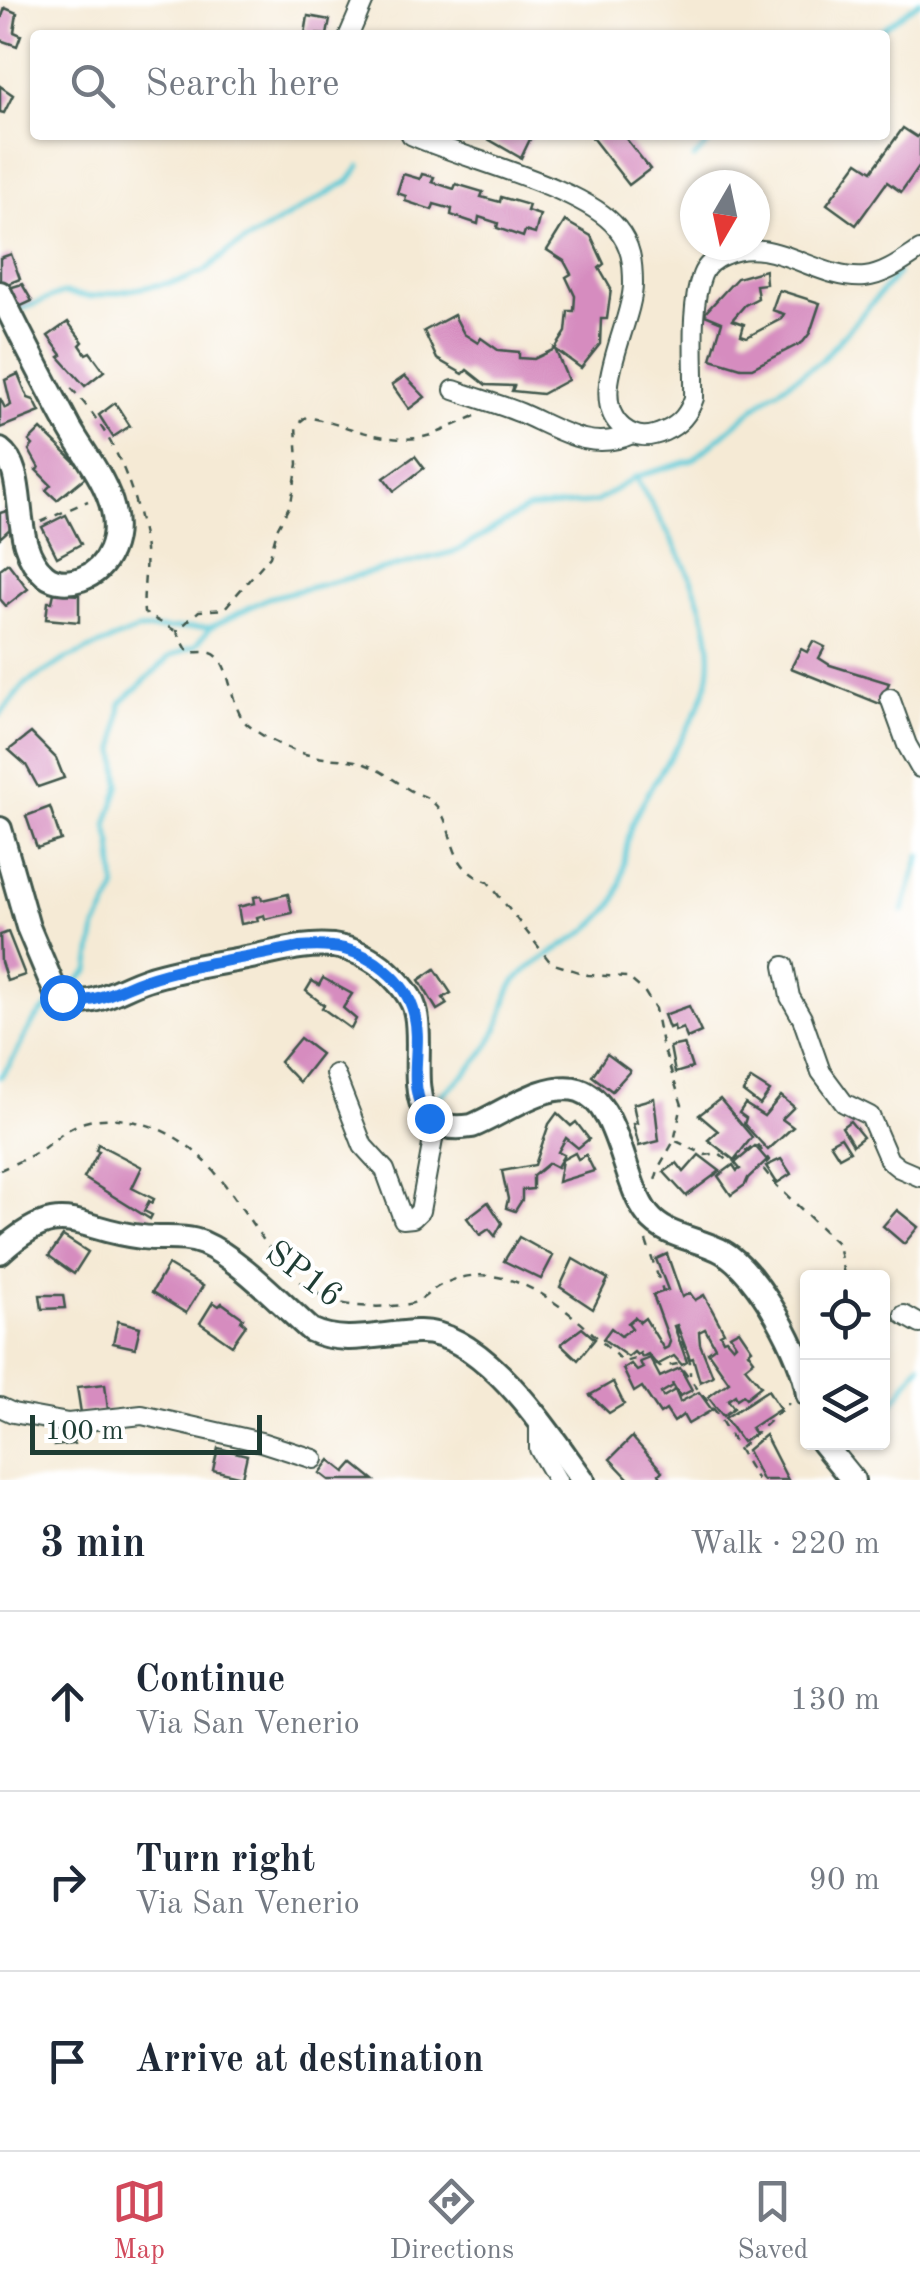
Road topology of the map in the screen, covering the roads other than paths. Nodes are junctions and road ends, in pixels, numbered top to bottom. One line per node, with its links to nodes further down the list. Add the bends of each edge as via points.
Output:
1 (364, 0): 2 (street)
2 (351, 30)
3 (421, 140): 7 (street, via 574,196 614,222 630,244 634,287 608,392 610,411)
4 (920, 250): 7 (street, via 863,277 752,248 713,261 696,299 689,411 670,430)
5 (0, 293): 8 (street, via 108,493 114,523 107,560 94,573 58,582 29,554 10,460)
6 (454, 390): 7 (street, via 579,439 616,442)
7 (632, 434)
8 (0, 450)
9 (890, 698): 10 (street)
10 (920, 768)
11 (0, 830): 14 (street, via 34,944 62,997 96,999 177,970 299,947 354,950 383,967 410,996 419,1098)
12 (784, 966): 15 (street, via 821,1072 844,1103 870,1116 889,1160)
13 (335, 1074): 14 (street, via 363,1146 385,1170 403,1219 420,1211)
14 (436, 1123): 17 (street, via 472,1126 544,1092 585,1092 602,1105 649,1228 721,1250 738,1262)
15 (920, 1177)
16 (0, 1252): 19 (street, SP16 / SP16, via 50,1220 146,1238 189,1238 221,1253 323,1336 427,1332 458,1341)
17 (800, 1366)
18 (0, 1407): 21 (street, via 68,1423 142,1415)
19 (539, 1422): 22 (street, via 538,1449); 23 (street, SP16 / SP16)
20 (828, 1450): 24 (street)
21 (314, 1459)
22 (557, 1480)
23 (583, 1480)
24 (852, 1480)

